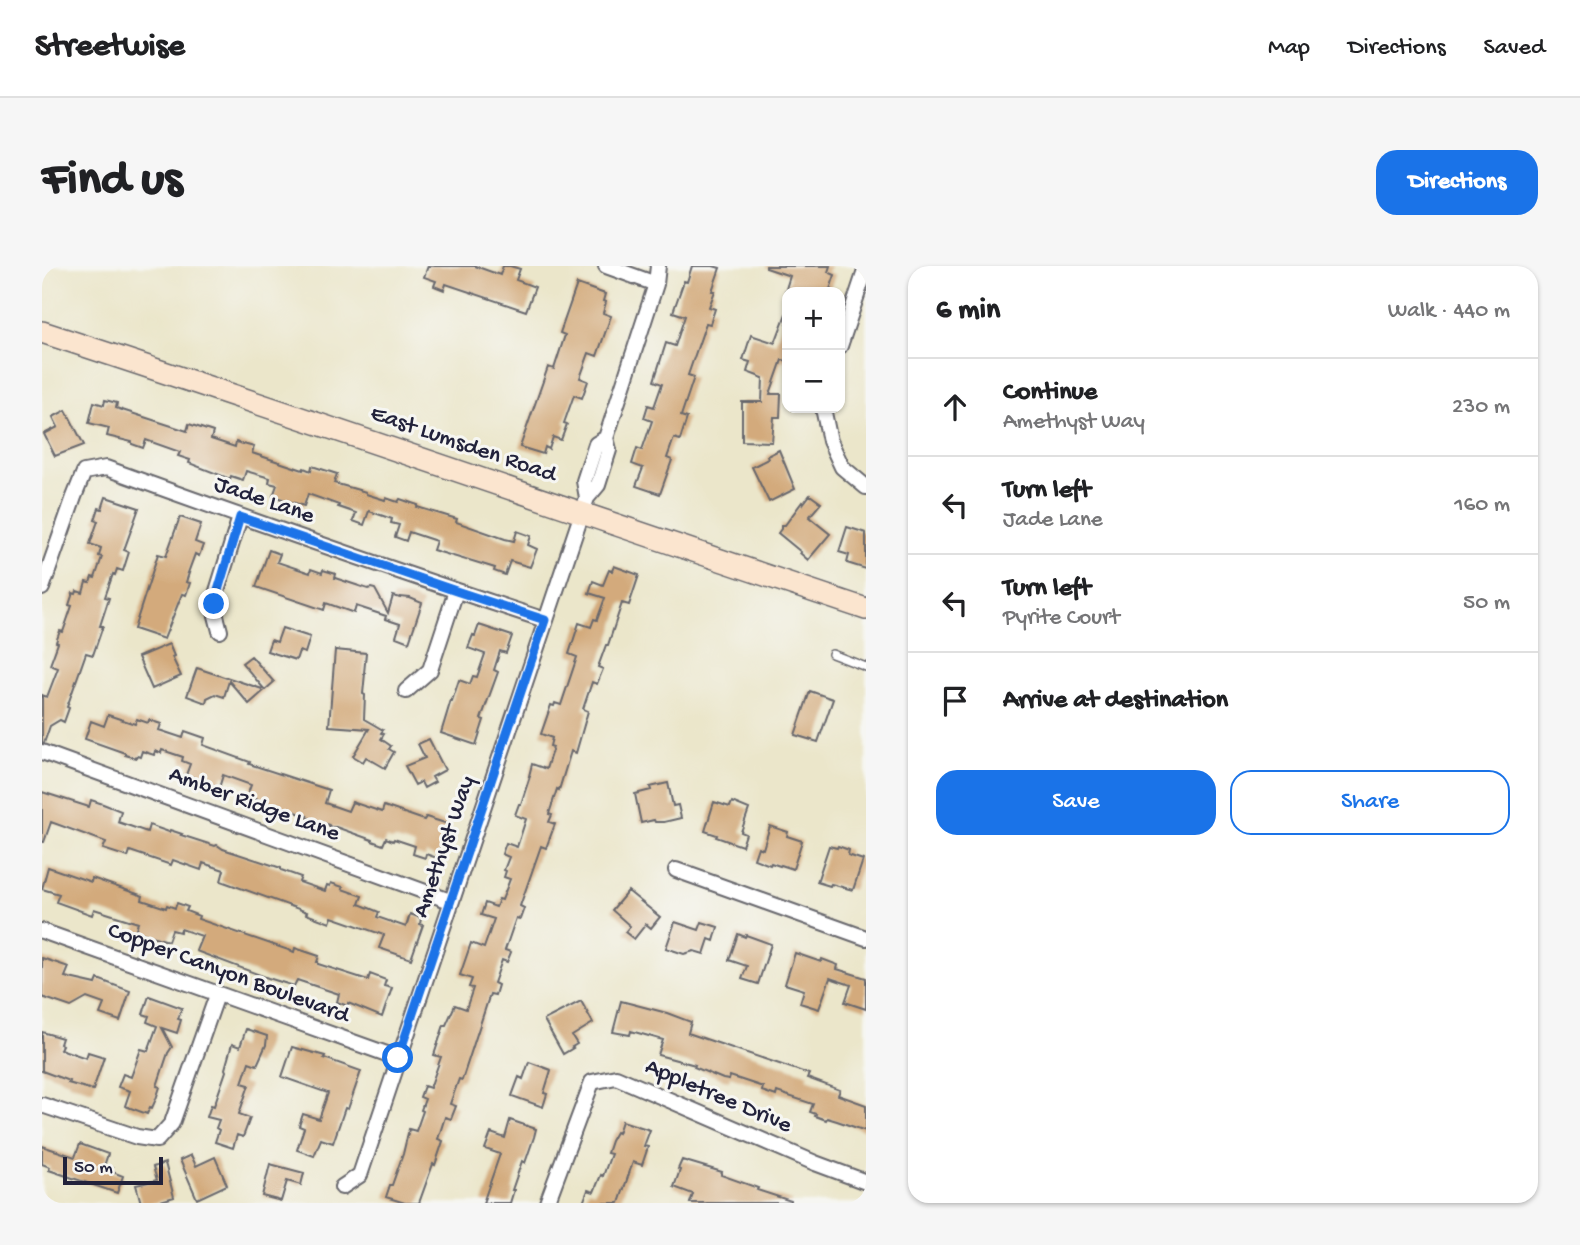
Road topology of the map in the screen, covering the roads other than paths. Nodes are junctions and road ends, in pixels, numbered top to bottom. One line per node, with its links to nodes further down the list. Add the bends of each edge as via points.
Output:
1 (606, 266): 4 (street)
2 (658, 266): 4 (street, Amethyst Way)
3 (866, 268): 5 (street)
4 (656, 284): 9 (street, Amethyst Way, via 606,438 609,450 598,485)
5 (845, 331)
6 (42, 332): 9 (street, East Lumsden Road)
7 (824, 413): 8 (street, via 842,467)
8 (866, 487)
9 (584, 506): 13 (street, East Lumsden Road); 14 (street, Amethyst Way)
10 (240, 517): 11 (street, Jade Lane, via 106,468 84,472); 12 (street, Jade Lane); 15 (street, via 214,604)
11 (42, 588)
12 (456, 591): 14 (street, Jade Lane); 18 (street, via 430,670)
13 (866, 609)
14 (545, 620): 21 (street, Amethyst Way)
15 (220, 631)
16 (832, 654): 17 (lane)
17 (866, 667)
18 (406, 691)
19 (42, 752): 21 (street, Amber Ridge Lane)
20 (676, 870): 23 (street)
21 (450, 901): 25 (street, Amethyst Way)
22 (42, 931): 24 (street, Copper Canyon Boulevard)
23 (866, 939)
24 (217, 995): 25 (street, Copper Canyon Boulevard); 26 (street, via 172,1123 157,1140)
25 (398, 1058): 28 (street, Amethyst Way, via 360,1175)
26 (42, 1105)
27 (866, 1182): 29 (street, Appletree Drive, via 616,1077 592,1083)
28 (342, 1187)
29 (547, 1203)

